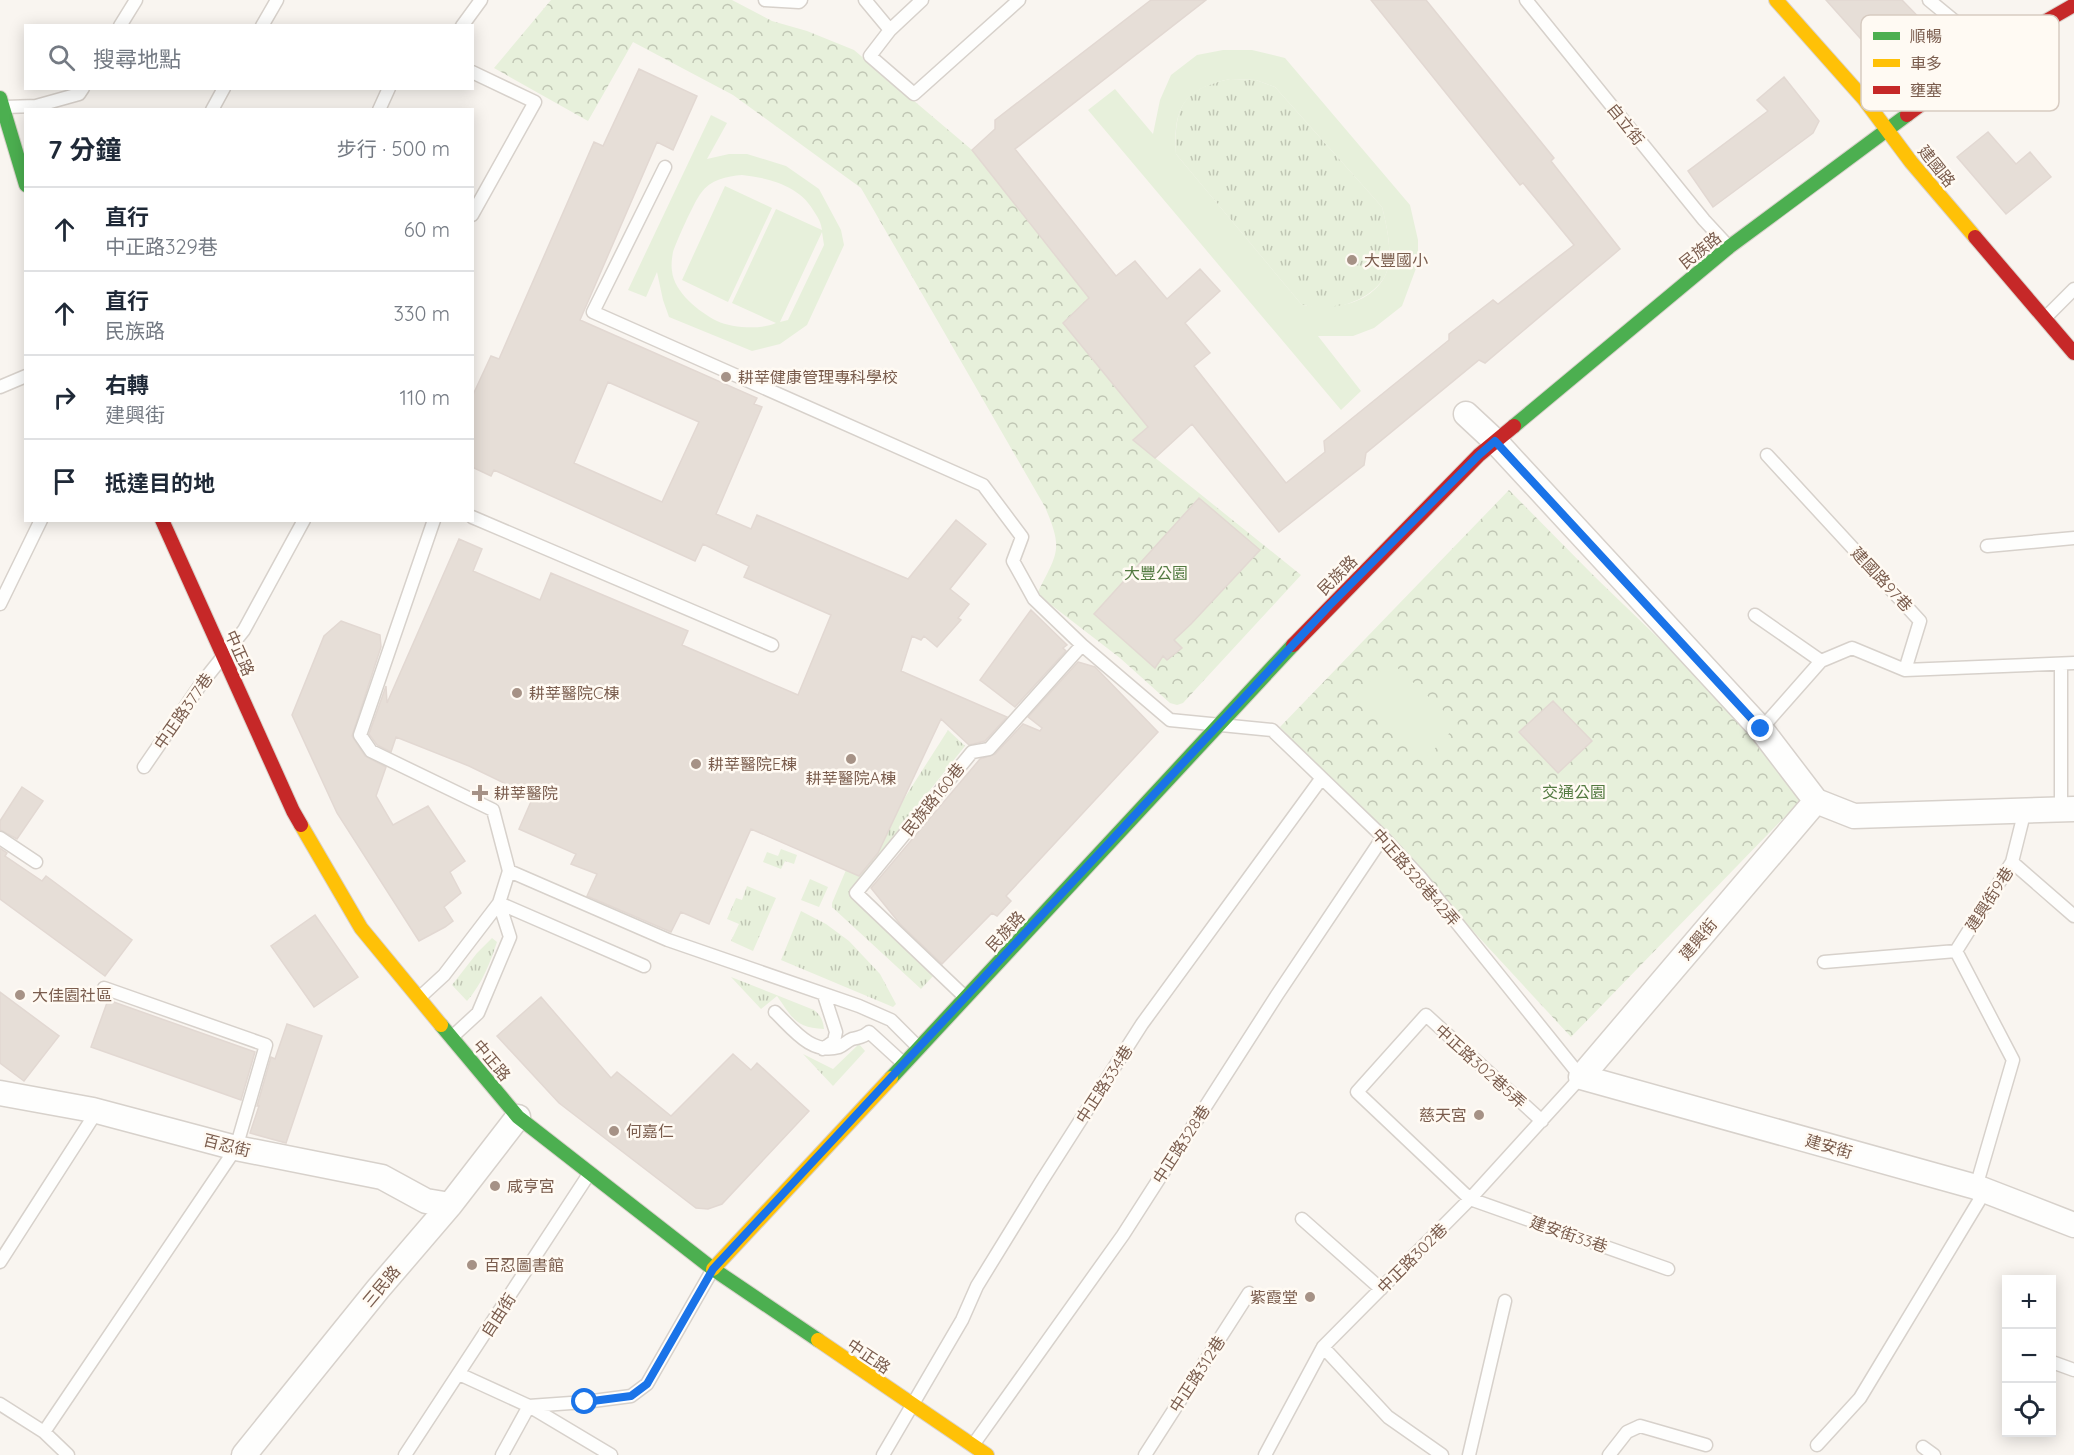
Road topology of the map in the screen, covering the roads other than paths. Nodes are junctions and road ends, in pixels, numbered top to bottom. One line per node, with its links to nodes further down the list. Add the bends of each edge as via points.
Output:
1 (136, 0): 15 (lane)
2 (277, 0): 16 (lane)
3 (481, 0): 17 (lane)
4 (765, 0): 5 (lane)
5 (801, 0)
6 (865, 0): 18 (lane)
7 (922, 0): 18 (lane)
8 (1019, 0): 18 (lane, via 914,94 870,56)
9 (1526, 0): 33 (lane, 自立街)
10 (1776, 0): 23 (street, 建國路)
11 (1929, 0): 13 (lane)
12 (2074, 4): 14 (street, 民族路)
13 (1947, 15)
14 (2055, 15)
15 (121, 24)
16 (263, 24)
17 (463, 24)
18 (890, 30)
19 (474, 73): 32 (lane, via 535,102)
20 (82, 90): 24 (lane, via 36,106)
21 (223, 90): 25 (lane)
22 (388, 90): 26 (lane)
23 (1861, 96)
24 (1, 105): 31 (street)
25 (213, 108)
26 (380, 108)
27 (1874, 111): 29 (street, 建國路)
28 (1912, 111): 29 (street, 民族路)
29 (1889, 128): 33 (street, 民族路); 35 (street, 建國路, via 1911,162)
30 (665, 167): 52 (lane, via 593,312 983,485 1022,537 1013,561 1034,599)
31 (24, 179)
32 (474, 211)
33 (1729, 247): 40 (street, 民族路)
34 (2074, 289): 35 (lane)
35 (2045, 318): 36 (street, 建國路)
36 (2074, 352)
37 (24, 377): 38 (lane)
38 (0, 387)
39 (1466, 414): 40 (street)
40 (1495, 441): 58 (street, 民族路, via 1329,606); 59 (street)
41 (1767, 454): 57 (lane, 建國路97巷, via 1920,621)
42 (474, 518): 51 (lane)
43 (40, 522): 49 (lane)
44 (163, 522): 53 (street, 中正路)
45 (303, 522): 53 (lane, 中正路377巷, via 244,630)
46 (433, 522): 69 (lane, via 360,735 371,751 493,810)
47 (2074, 538): 48 (lane)
48 (1988, 546)
49 (0, 604)
50 (1755, 615): 54 (lane)
51 (772, 645)
52 (1082, 645): 58 (lane, via 1170,720); 78 (lane, 民族路160巷, via 989,748 972,752 856,893)
53 (223, 655): 60 (lane, 中正路377巷); 77 (street, 中正路, via 293,812 361,928)
54 (1821, 661): 57 (lane, via 1852,648); 59 (lane)
55 (2074, 663): 56 (lane)
56 (2061, 664): 57 (lane); 64 (lane)
57 (1905, 670)
58 (1218, 725): 61 (lane, 中正路328巷42弄, via 1272,730); 78 (street, 民族路)
59 (1761, 729): 62 (street)
60 (144, 767)
61 (1322, 779): 65 (lane, 中正路328巷42弄); 108 (lane, 中正路334巷, via 1142,1024 977,1286)
62 (1816, 801): 63 (street, via 1854,816); 84 (street, 建興街)
63 (2025, 810): 64 (street); 68 (lane, 建興街9巷)
64 (2067, 810)
65 (1383, 837): 84 (lane, 中正路328巷42弄, via 1420,877); 112 (lane, 中正路328巷, via 1123,1235)
66 (0, 838): 67 (lane)
67 (36, 862)
68 (2012, 862): 71 (lane); 72 (lane, 建興街9巷)
69 (509, 871): 70 (lane); 76 (lane, via 668,940)
70 (499, 903): 74 (lane); 77 (lane, via 444,975); 80 (lane, via 510,938 478,1013)
71 (2074, 916)
72 (1956, 951): 73 (lane); 91 (lane, via 2013,1060)
73 (1824, 962)
74 (644, 966)
75 (104, 988): 89 (lane, via 266,1045)
76 (824, 995): 81 (lane, via 891,1020); 82 (lane, via 836,1032 834,1041)
77 (419, 998): 80 (street, 中正路)
78 (965, 998): 81 (street, 民族路)
79 (775, 1012): 82 (lane, via 809,1044)
80 (451, 1038): 87 (street, 中正路)
81 (919, 1048): 83 (street, 民族路)
82 (822, 1050): 83 (lane, via 864,1038 869,1032)
83 (904, 1065): 97 (street, 民族路)
84 (1581, 1077): 88 (lane, 中正路302巷); 91 (street, 建安街)
85 (0, 1094): 86 (street, 百忍街)
86 (97, 1111): 89 (street, 百忍街); 96 (lane)
87 (518, 1118): 90 (street, 中正路); 93 (street, 三民路)
88 (1542, 1121): 92 (lane, 中正路302巷); 92 (lane, 中正路302巷5弄, via 1426,1016 1357,1092)
89 (236, 1148): 93 (street, 百忍街, via 382,1177 426,1201); 109 (lane)
90 (590, 1173): 97 (street, 中正路); 105 (lane, 自由街)
91 (1980, 1189): 95 (street, 建安街); 111 (lane, via 1860,1398)
92 (1470, 1199): 98 (lane, 建安街33巷); 99 (lane, 中正路302巷)
93 (450, 1205): 115 (street, 三民路)
94 (1302, 1219): 99 (lane)
95 (2074, 1225)
96 (0, 1262)
97 (713, 1269): 107 (lane, via 647,1384 631,1396); 108 (street, 中正路)
98 (1668, 1269)
99 (1381, 1289): 102 (lane, 中正路302巷)
100 (1249, 1293): 121 (lane, 中正路312巷)
101 (1505, 1301): 124 (lane)
102 (1323, 1347): 122 (lane, 中正路302巷); 123 (lane, via 1388,1417)
103 (2056, 1363): 104 (lane)
104 (2074, 1370)
105 (459, 1374): 107 (lane); 116 (lane, 自由街)
106 (0, 1404): 109 (lane)
107 (529, 1406): 117 (lane); 118 (lane)
108 (913, 1406): 112 (street, 中正路); 119 (lane, 中正路334巷)
109 (44, 1432): 114 (lane)
110 (1706, 1445): 125 (lane, via 1640,1426 1627,1432)
111 (1817, 1445)
112 (973, 1446): 120 (street, 中正路)
113 (1923, 1448): 126 (lane)
114 (68, 1455)
115 (244, 1455)
116 (405, 1455)
117 (502, 1455)
118 (611, 1455)
119 (883, 1455)
120 (987, 1455)
121 (1145, 1455)
122 (1265, 1455)
123 (1442, 1455)
124 (1469, 1455)
125 (1609, 1455)
126 (1934, 1455)

